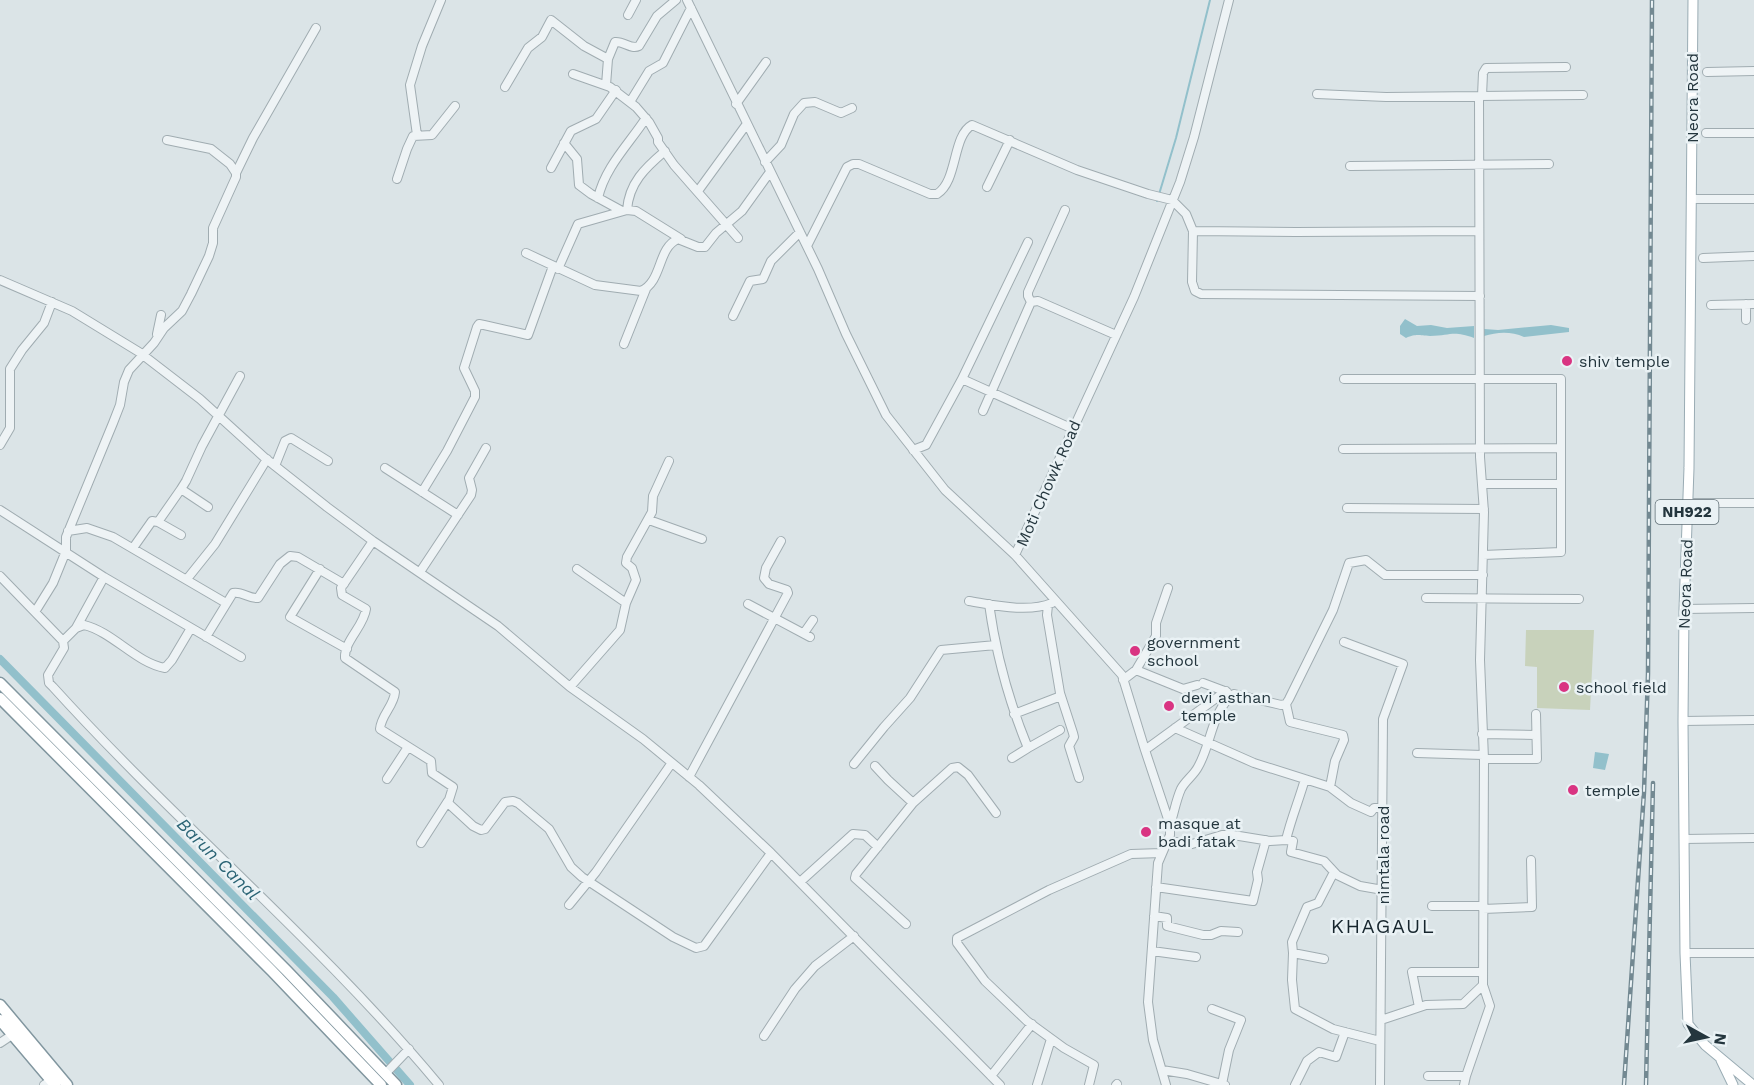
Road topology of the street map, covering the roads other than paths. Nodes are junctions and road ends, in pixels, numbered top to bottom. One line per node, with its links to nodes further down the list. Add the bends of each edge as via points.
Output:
1 (441, 0): 30 (street, via 411,79)
2 (636, 0): 8 (street)
3 (676, 0): 10 (street, via 657,16 639,46 615,42)
4 (687, 0): 7 (street)
5 (1229, 0): 48 (street, Moti Chowk Road, via 1194,137)
6 (1693, 0): 46 (main road, Neora Road / NH922)
7 (691, 8): 22 (street, via 663,63 649,71); 23 (street)
8 (628, 15)
9 (316, 28): 41 (street)
10 (608, 59): 16 (street); 17 (street, via 551,20 542,37 528,48)
11 (766, 62): 23 (street)
12 (1566, 67): 21 (street, via 1486,68)
13 (1754, 71): 14 (street)
14 (1707, 72)
15 (573, 74): 16 (street)
16 (606, 86): 18 (street)
17 (505, 87)
18 (616, 90): 22 (street); 33 (street, via 596,120 571,131)
19 (1317, 94): 21 (street)
20 (1583, 95): 21 (street)
21 (1480, 96): 38 (street)
22 (630, 102): 26 (street)
23 (736, 104): 27 (street)
24 (455, 106): 30 (street, via 432,135)
25 (852, 108): 35 (street, via 842,113 815,102 804,103 794,114 781,145)
26 (646, 118): 34 (street); 45 (street, via 605,178)
27 (747, 125): 35 (street); 44 (street)
28 (1706, 133): 29 (street)
29 (1754, 133)
30 (417, 135): 42 (street, via 411,140)
31 (167, 140): 41 (street, via 211,149)
32 (1010, 140): 43 (street); 48 (street, via 1077,170); 58 (street, via 976,125 967,128 946,186 938,194 853,164 847,167)
33 (564, 143): 39 (street); 45 (street, via 577,159 579,185)
34 (665, 150): 44 (street); 49 (street, via 640,174)
35 (765, 162): 40 (street)
36 (1550, 164): 38 (street)
37 (1350, 166): 38 (street)
38 (1479, 166): 53 (street)
39 (551, 168)
40 (770, 172): 51 (street); 54 (street)
41 (236, 173): 74 (street, via 213,228 209,256 191,294)
42 (397, 178)
43 (987, 187)
44 (698, 191): 51 (street)
45 (598, 198): 49 (street)
46 (1691, 199): 47 (street); 100 (main road, Neora Road / NH922)
47 (1754, 199)
48 (1172, 200): 52 (street, via 1186,214); 73 (street, Moti Chowk Road)
49 (625, 210): 56 (street, via 636,211); 62 (street, via 578,224)
50 (1065, 210): 67 (street, via 1028,292)
51 (728, 224): 55 (street); 56 (street, via 705,247)
52 (1193, 231): 53 (street); 65 (street, via 1192,282 1201,294)
53 (1479, 231): 65 (street)
54 (800, 232): 58 (street); 71 (street, via 771,261 763,279 750,280)
55 (738, 238)
56 (682, 240): 64 (street, via 670,244 656,277)
57 (1028, 242): 78 (street)
58 (807, 246): 90 (street, via 886,415)
59 (526, 254): 62 (street)
60 (1754, 256): 61 (street)
61 (1703, 258)
62 (556, 268): 64 (street, via 601,286 637,292); 99 (street, via 528,335 484,324 477,327 464,368 475,397)
63 (0, 280): 66 (street)
64 (646, 289): 75 (street)
65 (1480, 296): 80 (street)
66 (52, 302): 76 (street); 85 (street, via 44,323 10,369 10,428)
67 (1031, 302): 73 (street, via 1038,301); 81 (street)
68 (1750, 304): 69 (street); 72 (street)
69 (1712, 305)
70 (160, 315): 74 (street)
71 (733, 316)
72 (1746, 320)
73 (1116, 335): 84 (street, Moti Chowk Road)
74 (157, 338): 76 (street)
75 (624, 344)
76 (142, 354): 83 (street); 109 (street, via 126,375 120,405)
77 (240, 376): 83 (street)
78 (962, 379): 81 (street); 90 (street, via 926,445)
79 (1344, 379): 80 (street)
80 (1480, 380): 87 (street); 88 (street, via 1561,379)
81 (991, 393): 82 (street); 84 (street)
82 (983, 411)
83 (219, 415): 91 (street); 98 (street)
84 (1072, 429): 116 (street, Moti Chowk Road)
85 (0, 445)
86 (486, 448): 106 (street, via 470,474 471,495)
87 (1480, 448): 88 (street); 89 (street); 96 (street)
88 (1561, 448): 97 (street)
89 (1343, 449)
90 (913, 450): 116 (street, via 945,490)
91 (267, 459): 94 (street); 124 (street, via 215,544)
92 (328, 461): 94 (street, via 291,438 285,441)
93 (669, 461): 107 (street, via 653,496)
94 (275, 466): 112 (street)
95 (385, 468): 99 (street)
96 (1482, 484): 97 (street); 104 (street)
97 (1562, 484): 117 (street, via 1561,552)
98 (181, 489): 102 (street); 108 (street)
99 (422, 492): 106 (street)
100 (1688, 503): 101 (street); 137 (main road, Neora Road / NH922)
101 (1754, 503)
102 (208, 507)
103 (1347, 508): 104 (street)
104 (1484, 509): 117 (street)
105 (0, 510): 115 (street)
106 (458, 515): 120 (street)
107 (649, 520): 111 (street); 132 (street, via 627,556 626,563 632,568 636,585)
108 (158, 522): 110 (street); 114 (street, via 152,521)
109 (68, 531): 114 (street, via 93,529); 115 (street)
110 (181, 535)
111 (702, 539)
112 (373, 541): 120 (street); 125 (street)
113 (781, 541): 139 (street, via 764,575 765,581 788,593)
114 (134, 548): 124 (street)
115 (66, 551): 123 (street); 138 (street)
116 (1015, 555): 133 (street, Moti Chowk Road)
117 (1483, 555): 121 (street)
118 (320, 569): 125 (street); 131 (street, via 290,556 280,564 258,598 237,592); 147 (street, via 290,617)
119 (577, 569): 132 (street)
120 (420, 572): 152 (street, via 498,626)
121 (1482, 575): 128 (street); 157 (street, via 1385,575 1366,560 1349,563 1334,610)
122 (0, 576): 138 (street)
123 (104, 577): 141 (street); 142 (street)
124 (187, 579): 131 (street)
125 (344, 584): 147 (street, via 342,595 366,609)
126 (1168, 588): 149 (street, via 1156,623 1156,636)
127 (1426, 598): 128 (street)
128 (1482, 599): 129 (street); 164 (street)
129 (1580, 599)
130 (969, 601): 135 (street)
131 (226, 603): 143 (street)
132 (626, 603): 152 (street, via 620,630)
133 (1052, 603): 135 (street, via 1010,608); 150 (street, Moti Chowk Road); 155 (street, via 1047,615)
134 (748, 604): 139 (street)
135 (989, 604): 146 (street)
136 (1754, 608): 137 (street)
137 (1684, 609): 161 (main road, Neora Road / NH922)
138 (35, 612): 144 (street)
139 (774, 619): 140 (street, via 807,635); 176 (street)
140 (813, 620)
141 (76, 628): 142 (street, via 84,625 96,629 165,668); 144 (street)
142 (191, 628): 143 (street)
143 (206, 637): 148 (street)
144 (63, 641): 228 (street, via 64,648 48,672 49,683 314,950)
145 (1344, 642): 183 (street, nimtala road, via 1403,664 1383,719)
146 (996, 645): 158 (street); 174 (street, via 941,650 910,698)
147 (347, 649): 167 (street, via 345,658 395,692 380,729)
148 (241, 657)
149 (1136, 670): 150 (street); 153 (street, via 1183,689 1200,684)
150 (1123, 680): 169 (street, Moti Chowk Road)
151 (0, 683): 231 (highway)
152 (570, 687): 173 (street)
153 (1226, 691): 154 (street); 162 (street)
154 (1234, 694): 157 (street); 166 (street, via 1219,711)
155 (1061, 696): 158 (street); 177 (street, via 1074,737 1069,746)
156 (0, 698): 238 (highway)
157 (1286, 704): 180 (street, via 1290,722 1343,735)
158 (1014, 714): 168 (street)
159 (1536, 714): 165 (street)
160 (1754, 720): 161 (street)
161 (1683, 721): 187 (main road, Neora Road / NH922)
162 (1175, 728): 166 (street); 169 (street)
163 (1060, 730): 168 (street)
164 (1482, 734): 165 (street); 171 (street)
165 (1536, 735): 171 (street, via 1537,759)
166 (1209, 744): 178 (street); 185 (street, via 1197,769 1182,787)
167 (408, 747): 179 (street); 181 (street, via 431,761 432,773 453,787)
168 (1028, 748): 172 (street)
169 (1144, 750): 185 (street, Moti Chowk Road)
170 (1417, 753): 171 (street)
171 (1484, 757): 203 (street)
172 (1012, 758)
173 (671, 764): 176 (street); 197 (street)
174 (854, 764)
175 (875, 766): 182 (street)
176 (689, 777): 193 (street)
177 (1079, 778)
178 (1305, 778): 180 (street); 189 (street)
179 (387, 779)
180 (1330, 787): 183 (street, via 1371,812)
181 (448, 801): 191 (street); 197 (street, via 481,830 505,802 518,803 549,829 571,867)
182 (913, 803): 184 (street, via 958,767); 192 (street)
183 (1383, 808): 200 (street, nimtala road)
184 (996, 813)
185 (1170, 825): 190 (street, Moti Chowk Road)
186 (1754, 838): 187 (street)
187 (1684, 839): 210 (main road, Neora Road / NH922)
188 (1266, 840): 189 (street); 190 (street, via 1222,835 1192,844); 199 (street, via 1253,901)
189 (1286, 840): 196 (street, via 1293,841 1291,852 1324,861)
190 (1167, 841): 194 (street, Moti Chowk Road)
191 (421, 843)
192 (878, 847): 198 (street, via 865,835 854,834); 205 (street, via 855,878)
193 (771, 853): 197 (street, via 701,948 683,943); 198 (street)
194 (1162, 853): 199 (street, Moti Chowk Road); 221 (street, via 1131,854 1049,890 957,938 985,981)
195 (1531, 860): 203 (street, via 1532,907)
196 (1334, 872): 200 (street, via 1360,886); 209 (street, via 1318,903 1307,907 1292,942)
197 (588, 882): 201 (street)
198 (800, 882): 207 (street)
199 (1156, 888): 204 (street, Moti Chowk Road)
200 (1383, 890): 220 (street, nimtala road)
201 (569, 905)
202 (1432, 906): 203 (street)
203 (1483, 908): 214 (street)
204 (1154, 916): 206 (street, via 1167,918 1167,926 1203,935); 208 (street, Moti Chowk Road)
205 (906, 924)
206 (1238, 932)
207 (854, 936): 224 (street, via 815,966); 232 (street)
208 (1152, 951): 212 (street); 230 (street, Moti Chowk Road, via 1148,1002)
209 (1293, 953): 213 (street); 223 (street, via 1295,1008)
210 (1684, 953): 211 (street); 229 (main road, Neora Road / NH922, via 1688,1024)
211 (1754, 953)
212 (1196, 957)
213 (1324, 959)
214 (1483, 972): 215 (street); 217 (street, via 1412,972)
215 (1483, 985): 217 (street, via 1463,1004); 234 (street, via 1490,1006)
216 (0, 1005): 222 (highway)
217 (1419, 1007): 220 (street)
218 (1212, 1009): 236 (street, via 1241,1020 1229,1050)
219 (0, 1020): 222 (highway)
220 (1380, 1020): 226 (street, nimtala road)
221 (1032, 1024): 225 (street); 232 (street)
222 (17, 1032): 227 (street); 235 (highway); 237 (highway)
223 (1345, 1032): 226 (street); 245 (street, via 1336,1057 1319,1052 1307,1061)
224 (764, 1036)
225 (1051, 1039): 242 (street); 243 (street, via 1094,1065)
226 (1380, 1041): 246 (street, nimtala road)
227 (0, 1042)
228 (408, 1052): 231 (street); 240 (street)
229 (1721, 1060): 247 (main road); 248 (main road)
230 (1162, 1070): 236 (street); 244 (street, Moti Chowk Road)
231 (388, 1071): 239 (highway)
232 (991, 1076): 241 (street)
233 (1428, 1076): 234 (street)
234 (1465, 1081)
235 (50, 1083)
236 (1223, 1084)
237 (67, 1085)
238 (381, 1085)
239 (396, 1085)
240 (440, 1085)
241 (1000, 1085)
242 (1036, 1085)
243 (1089, 1085)
244 (1166, 1085)
245 (1295, 1085)
246 (1380, 1085)
247 (1733, 1085)
248 (1753, 1085)

